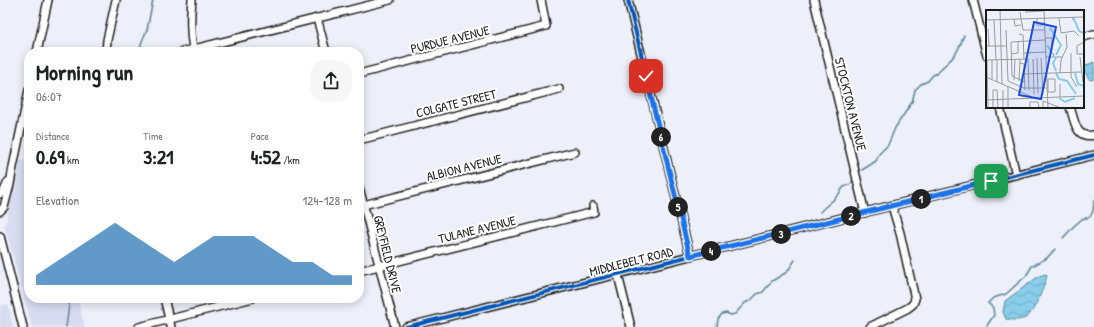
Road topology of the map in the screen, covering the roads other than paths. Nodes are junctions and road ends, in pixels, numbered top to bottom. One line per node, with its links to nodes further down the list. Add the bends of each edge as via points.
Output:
1 (48, 0): 12 (street)
2 (116, 0): 13 (street)
3 (192, 0): 14 (street, via 190,33)
4 (390, 0): 9 (street)
5 (541, 0): 18 (street, PURDUE AVENUE, via 546,26)
6 (628, 0): 37 (street)
7 (814, 0): 34 (street, STOCKTON AVENUE)
8 (973, 0): 17 (street)
9 (317, 18): 15 (street); 16 (street)
10 (1094, 34): 11 (street)
11 (1084, 37)
12 (38, 47)
13 (106, 47)
14 (194, 47)
15 (202, 47)
16 (325, 47)
17 (986, 52)
18 (364, 73)
19 (559, 89): 24 (street, COLGATE STREET)
20 (1000, 108): 28 (street)
21 (1070, 108): 23 (street, via 1080,133 1087,137)
22 (24, 114): 27 (street)
23 (1094, 135)
24 (364, 139)
25 (575, 152): 30 (street, ALBION AVENUE)
26 (1094, 155): 28 (street, MIDDLEBELT ROAD)
27 (13, 167): 29 (street, via 6,188); 33 (street, via 6,201)
28 (1016, 175): 32 (street, MIDDLEBELT ROAD)
29 (0, 194)
30 (364, 205)
31 (593, 206): 38 (street, TULANE AVENUE, via 594,212)
32 (892, 206): 34 (street, MIDDLEBELT ROAD); 50 (street, via 915,299 908,308)
33 (0, 211)
34 (865, 213): 37 (street, MIDDLEBELT ROAD)
35 (364, 216): 38 (street, GREYFIELD DRIVE)
36 (0, 236): 44 (street)
37 (690, 256): 40 (street, MIDDLEBELT ROAD)
38 (379, 267): 39 (street, TULANE AVENUE); 47 (street, GREYFIELD DRIVE)
39 (364, 270)
40 (618, 275): 48 (street, MIDDLEBELT ROAD); 49 (street)
41 (165, 303): 43 (street)
42 (233, 303): 43 (street)
43 (170, 319): 45 (street); 46 (street)
44 (23, 327)
45 (139, 327)
46 (172, 327)
47 (394, 327)
48 (406, 327)
49 (631, 327)
50 (870, 327)

